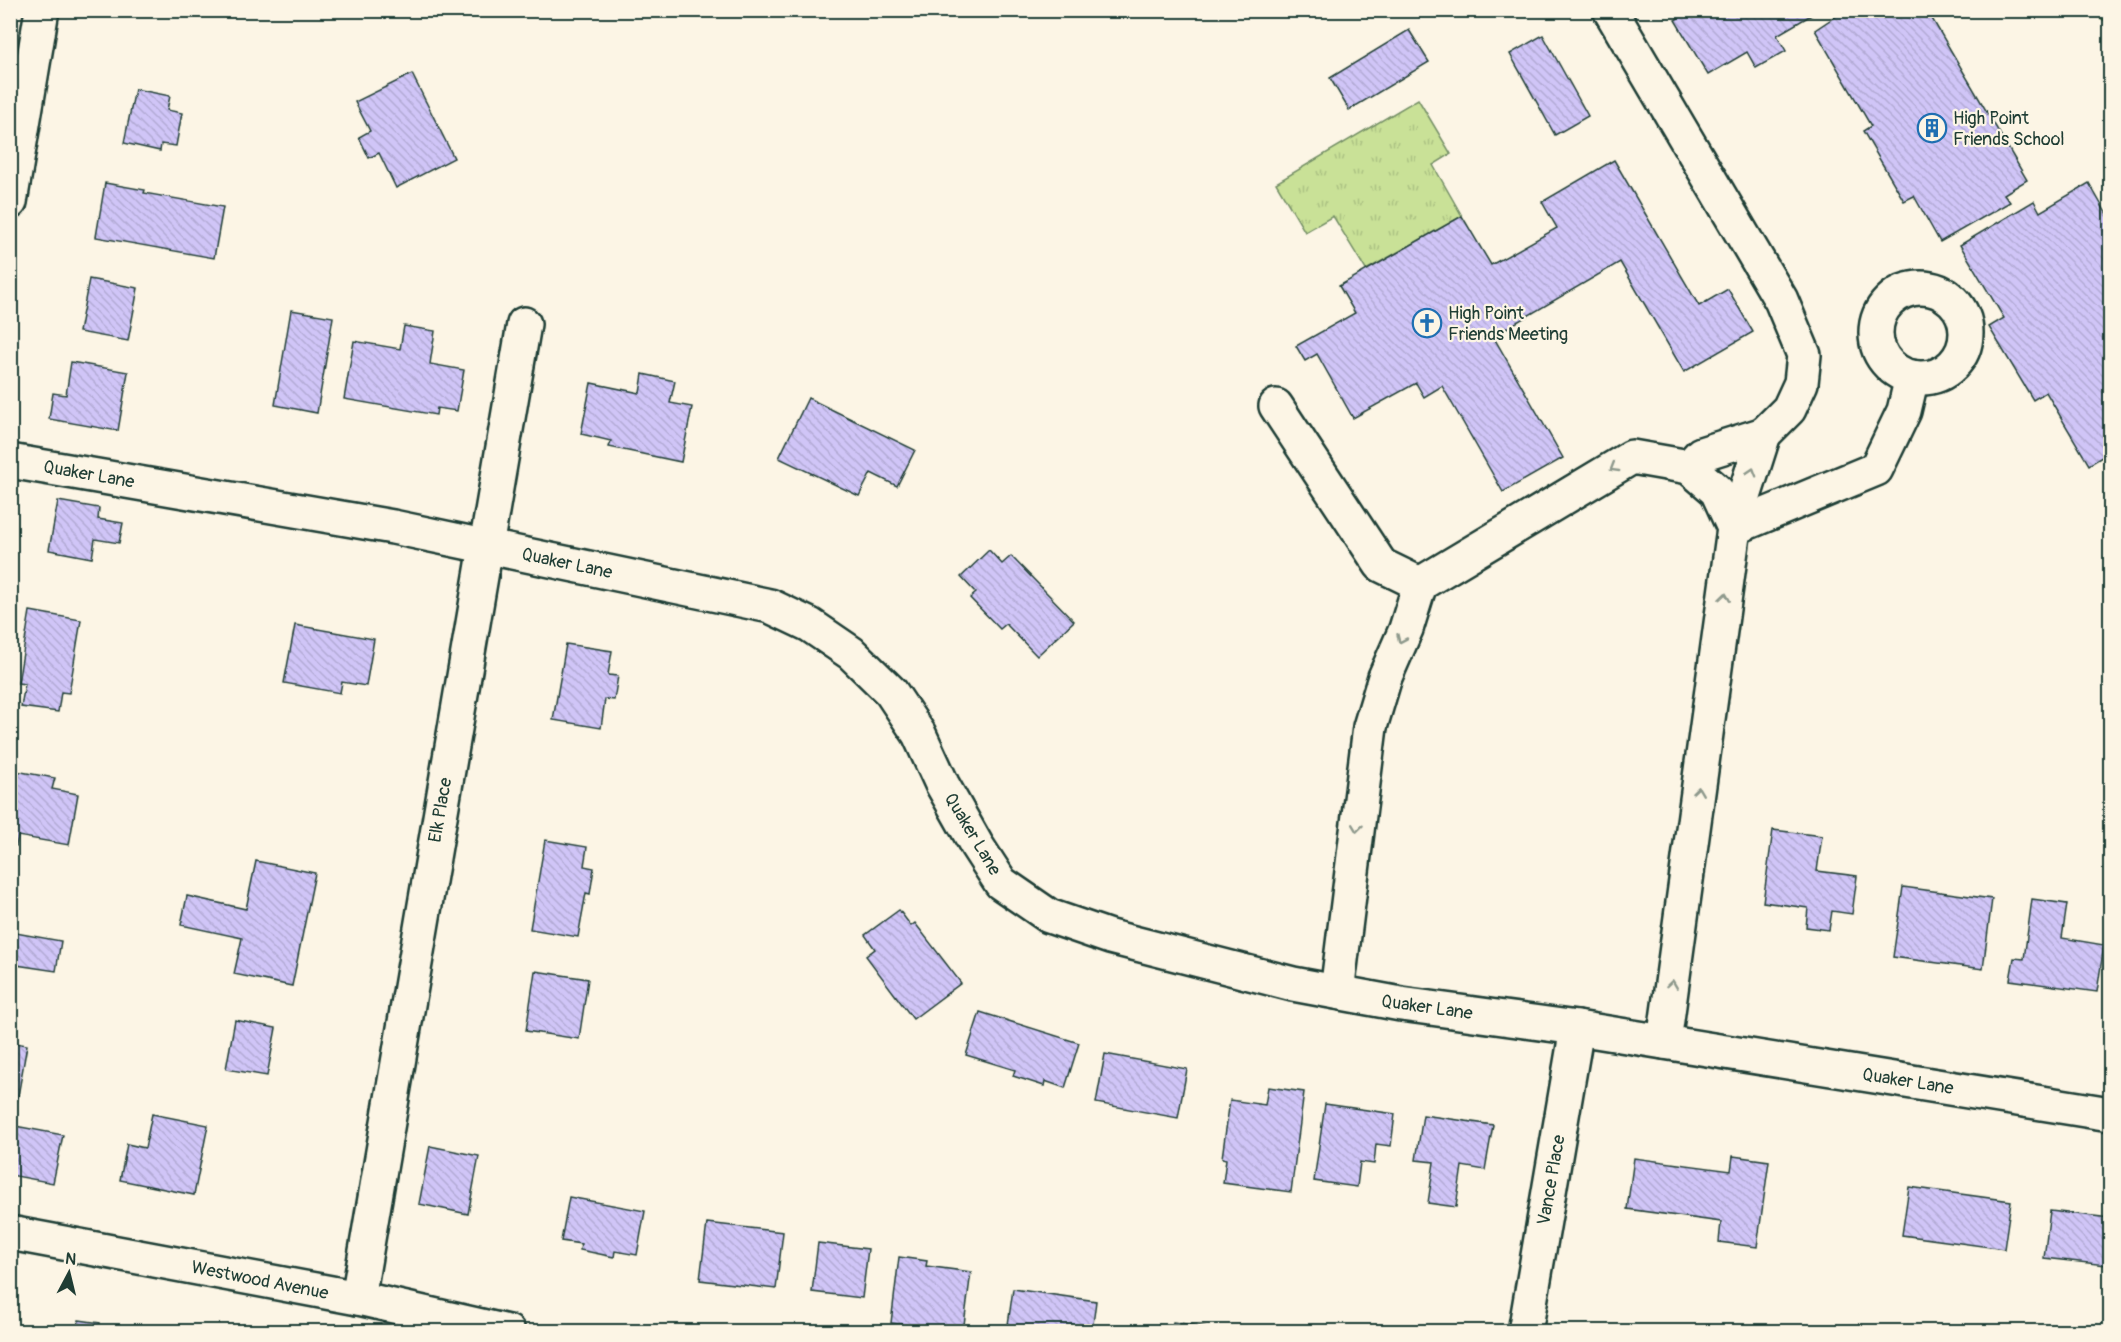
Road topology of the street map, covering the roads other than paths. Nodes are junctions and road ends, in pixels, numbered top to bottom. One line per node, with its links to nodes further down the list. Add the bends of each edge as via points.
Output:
1 (42, 10): 3 (street)
2 (1610, 10): 7 (street, via 1780,300 1804,355 1801,383 1789,409)
3 (10, 202)
4 (524, 324): 11 (street, Elk Place)
5 (1912, 377): 10 (street, via 1904,411 1876,469)
6 (1276, 406): 12 (street, via 1381,565)
7 (1764, 434): 9 (street, via 1701,454); 10 (street, one-way to 7)
8 (10, 461): 11 (street, Quaker Lane, via 393,527)
9 (1689, 467): 10 (street, via 1717,490); 12 (street, one-way to 12, via 1632,457)
10 (1734, 528): 15 (street, one-way to 10)
11 (485, 547): 13 (street, Quaker Lane, via 770,606 810,626 851,653 891,692 919,734 954,805 1001,883 1049,916 1110,936); 18 (street, Elk Place)
12 (1420, 584): 13 (street, one-way to 13, via 1370,727)
13 (1337, 992): 14 (street, Quaker Lane)
14 (1577, 1028): 15 (street, Quaker Lane); 20 (street, Vance Place)
15 (1664, 1042): 16 (street, Quaker Lane)
16 (2110, 1114)
17 (10, 1233): 18 (street, Westwood Avenue)
18 (358, 1298): 19 (street, Westwood Avenue)
19 (508, 1332)
20 (1525, 1332)

